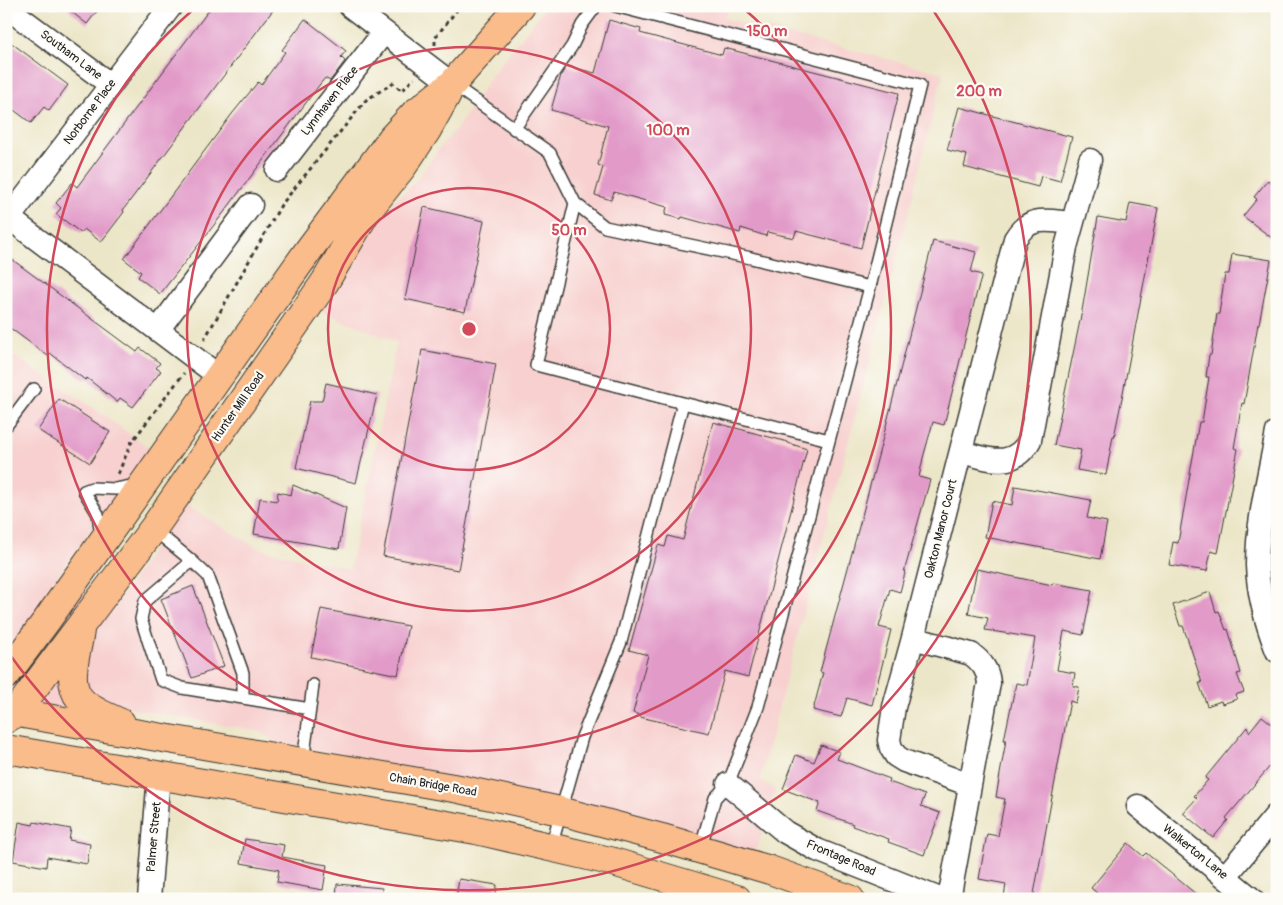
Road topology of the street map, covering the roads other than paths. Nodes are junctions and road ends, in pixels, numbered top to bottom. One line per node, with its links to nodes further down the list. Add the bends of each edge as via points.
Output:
1 (6, 6): 9 (street, Southam Lane)
2 (171, 6): 9 (street, Norborne Place)
3 (350, 6): 7 (street)
4 (521, 6): 8 (main road, Hunter Mill Road)
5 (596, 6): 10 (lane)
6 (614, 6): 17 (lane, via 920,85)
7 (384, 32): 8 (street); 12 (street, Lynnhaven Place)
8 (452, 84): 10 (lane); 18 (main road, Hunter Mill Road, via 415,113 392,138 334,215)
9 (112, 85): 15 (street, Norborne Place)
10 (514, 128): 13 (lane, via 550,153)
11 (1090, 160): 16 (street)
12 (277, 170)
13 (575, 204): 17 (lane, via 605,227); 22 (lane, via 536,365)
14 (250, 205): 19 (street)
15 (8, 220): 19 (street, Norborne Place)
16 (1072, 223): 26 (street, Oakton Manor Court, via 1030,222 1015,239); 26 (street, via 1030,440 1018,455 1005,460 996,461)
17 (870, 287): 25 (lane)
18 (280, 319): 20 (main road, Hunter Mill Road); 28 (main road, Hunter Mill Road)
19 (158, 330): 20 (street, Norborne Place)
20 (220, 377): 27 (main road, Hunter Mill Road)
21 (34, 389): 23 (lane)
22 (683, 403): 25 (lane); 46 (lane, via 621,642 582,737)
23 (6, 426)
24 (1277, 432): 33 (street, via 1258,539 1257,566 1266,622)
25 (829, 440): 43 (lane, via 758,707)
26 (961, 452): 32 (street, Oakton Manor Court)
27 (146, 482): 29 (main road, Hunter Mill Road); 29 (lane, via 116,489 84,490 98,514)
28 (153, 529): 30 (lane); 31 (main road, Hunter Mill Road)
29 (102, 543): 34 (main road, Hunter Mill Road)
30 (192, 561): 36 (lane, via 208,576 211,584 243,673); 36 (lane, via 145,601 141,619 160,680 182,688)
31 (80, 626): 38 (main road, Hunter Mill Road); 39 (main road, via 73,684 80,699 92,709)
32 (913, 638): 44 (street, via 971,654 985,667 988,683); 44 (street, Oakton Manor Court, via 894,707 891,748 904,761)
33 (1277, 651)
34 (6, 675)
35 (313, 685): 37 (lane)
36 (243, 698): 37 (lane)
37 (310, 709): 41 (lane)
38 (9, 714): 39 (main road, Chain Bridge Road)
39 (140, 734): 41 (main road, Chain Bridge Road)
40 (6, 749): 42 (main road)
41 (303, 763): 46 (main road, Chain Bridge Road, via 459,789)
42 (159, 775): 48 (main road, via 476,830); 51 (street, Palmer Street)
43 (728, 784): 49 (lane, via 715,798); 54 (street, Frontage Road, via 785,832 817,850)
44 (970, 785): 55 (street)
45 (1138, 806): 50 (street, Walkerton Lane)
46 (560, 811): 48 (lane); 49 (main road, Chain Bridge Road)
47 (1277, 814): 50 (street)
48 (551, 847): 52 (main road)
49 (700, 849): 53 (main road, Chain Bridge Road)
50 (1225, 877): 56 (street, Walkerton Lane)
51 (149, 899)
52 (737, 899)
53 (850, 899)
54 (940, 899)
55 (948, 899)
56 (1252, 899)

